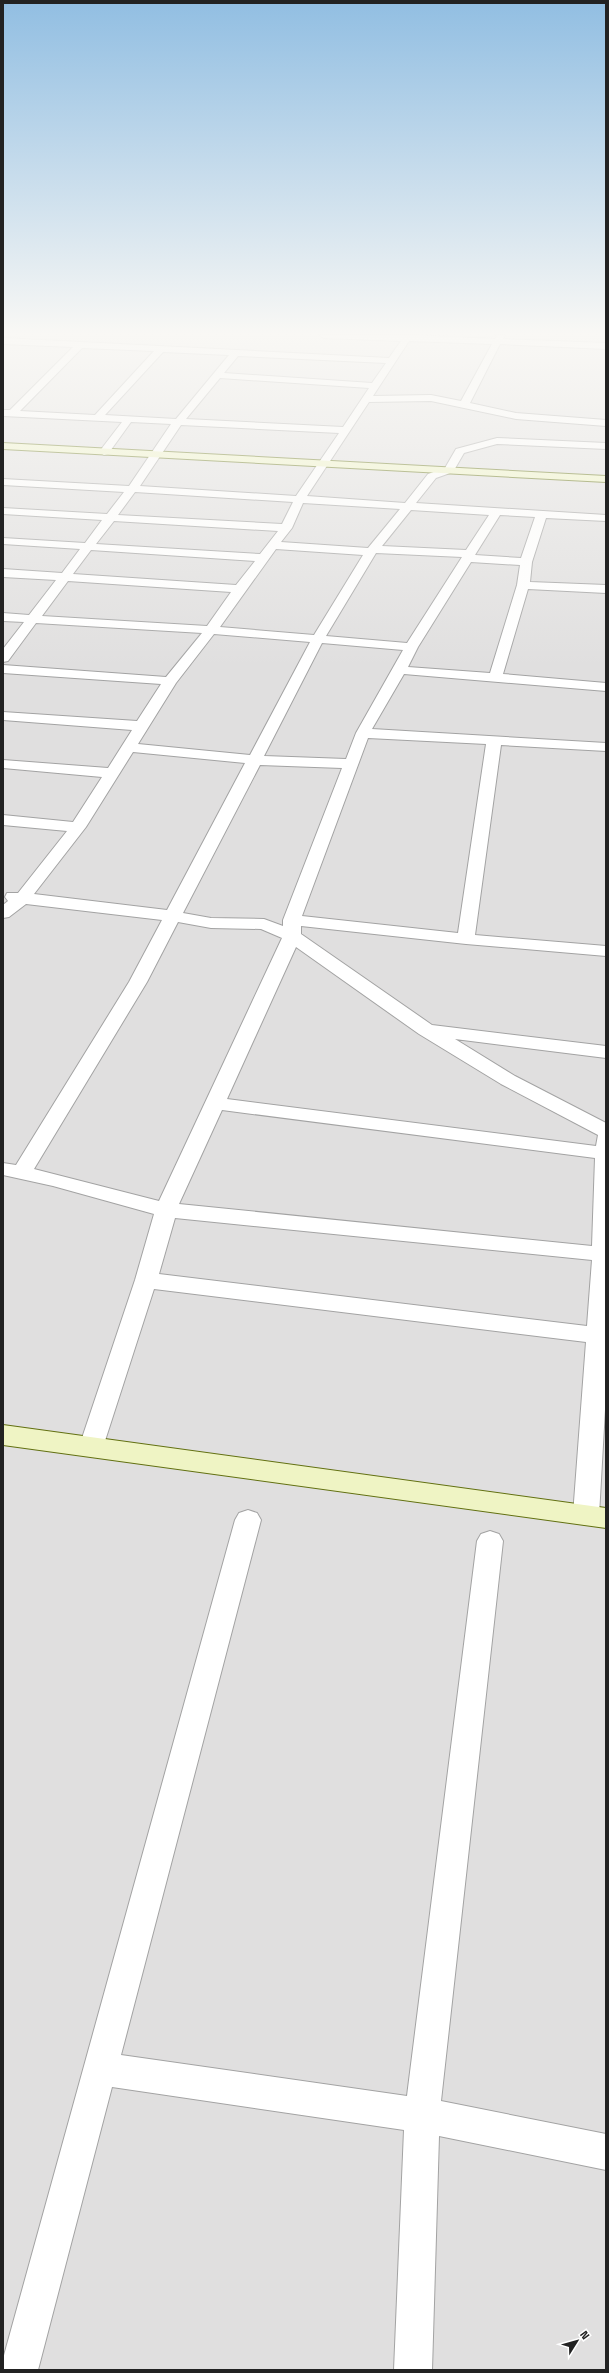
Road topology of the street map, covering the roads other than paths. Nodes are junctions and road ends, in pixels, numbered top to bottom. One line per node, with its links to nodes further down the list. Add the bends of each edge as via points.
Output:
1 (3, 446): 6 (street)
2 (109, 446): 6 (street)
3 (162, 446): 7 (street)
4 (334, 446): 8 (street)
5 (477, 446): 9 (street, via 460,451)
6 (104, 452): 7 (street)
7 (157, 454): 8 (street); 12 (street)
8 (322, 463): 9 (street); 13 (street)
9 (449, 470): 10 (street); 14 (street, via 432,476)
10 (606, 479)
11 (3, 482): 12 (street)
12 (133, 488): 13 (street); 18 (street)
13 (300, 498): 14 (street); 20 (street)
14 (407, 507): 16 (street); 24 (street)
15 (3, 511): 18 (street)
16 (497, 511): 17 (street); 25 (street)
17 (542, 514): 19 (street); 27 (street)
18 (109, 518): 20 (street); 23 (street)
19 (606, 518)
20 (286, 528): 22 (street)
21 (3, 541): 23 (street)
22 (274, 545): 24 (street); 26 (street)
23 (89, 546): 26 (street); 29 (street)
24 (373, 550): 25 (street); 36 (street)
25 (468, 556): 27 (street); 37 (street)
26 (265, 558): 31 (street)
27 (526, 562): 30 (street)
28 (3, 573): 29 (street)
29 (64, 577): 31 (street); 34 (street)
30 (523, 585): 32 (street); 41 (street)
31 (239, 589): 35 (street)
32 (606, 589)
33 (3, 617): 34 (street)
34 (34, 619): 35 (street); 38 (street)
35 (211, 630): 36 (street); 42 (street)
36 (318, 639): 37 (street); 50 (street)
37 (411, 647): 40 (street)
38 (3, 658)
39 (3, 669): 42 (street)
40 (400, 670): 41 (street); 46 (street)
41 (495, 679): 43 (street)
42 (170, 681): 45 (street)
43 (606, 687)
44 (3, 716): 45 (street)
45 (143, 726): 49 (street)
46 (363, 733): 47 (street); 52 (street)
47 (494, 741): 48 (street); 61 (street)
48 (606, 747)
49 (129, 748): 50 (street); 53 (street)
50 (256, 760): 52 (street); 59 (street)
51 (3, 764): 53 (street)
52 (351, 764): 60 (street)
53 (112, 773): 55 (street)
54 (3, 820): 55 (street)
55 (78, 827): 57 (street)
56 (3, 896): 57 (street)
57 (23, 898): 58 (street); 59 (street)
58 (3, 913)
59 (173, 916): 60 (street, via 211,923 264,924); 69 (street, via 138,982)
60 (292, 928): 61 (street); 63 (street); 65 (street)
61 (466, 939): 62 (street)
62 (606, 951)
63 (426, 1030): 64 (street); 66 (street, via 508,1080)
64 (606, 1052)
65 (214, 1103): 68 (street); 70 (street)
66 (606, 1131)
67 (606, 1134): 68 (street)
68 (606, 1153): 71 (street)
69 (12, 1170): 70 (street)
70 (166, 1210): 71 (street); 72 (street)
71 (603, 1254): 73 (street)
72 (146, 1280): 73 (street); 75 (street)
73 (601, 1336): 76 (street)
74 (3, 1435): 75 (street)
75 (91, 1447): 76 (street)
76 (596, 1517)
77 (248, 1520): 79 (street)
78 (490, 1541): 80 (street)
79 (102, 2069): 80 (street); 82 (street)
80 (422, 2115): 81 (street); 83 (street)
81 (606, 2152)
82 (19, 2370)
83 (412, 2370)

